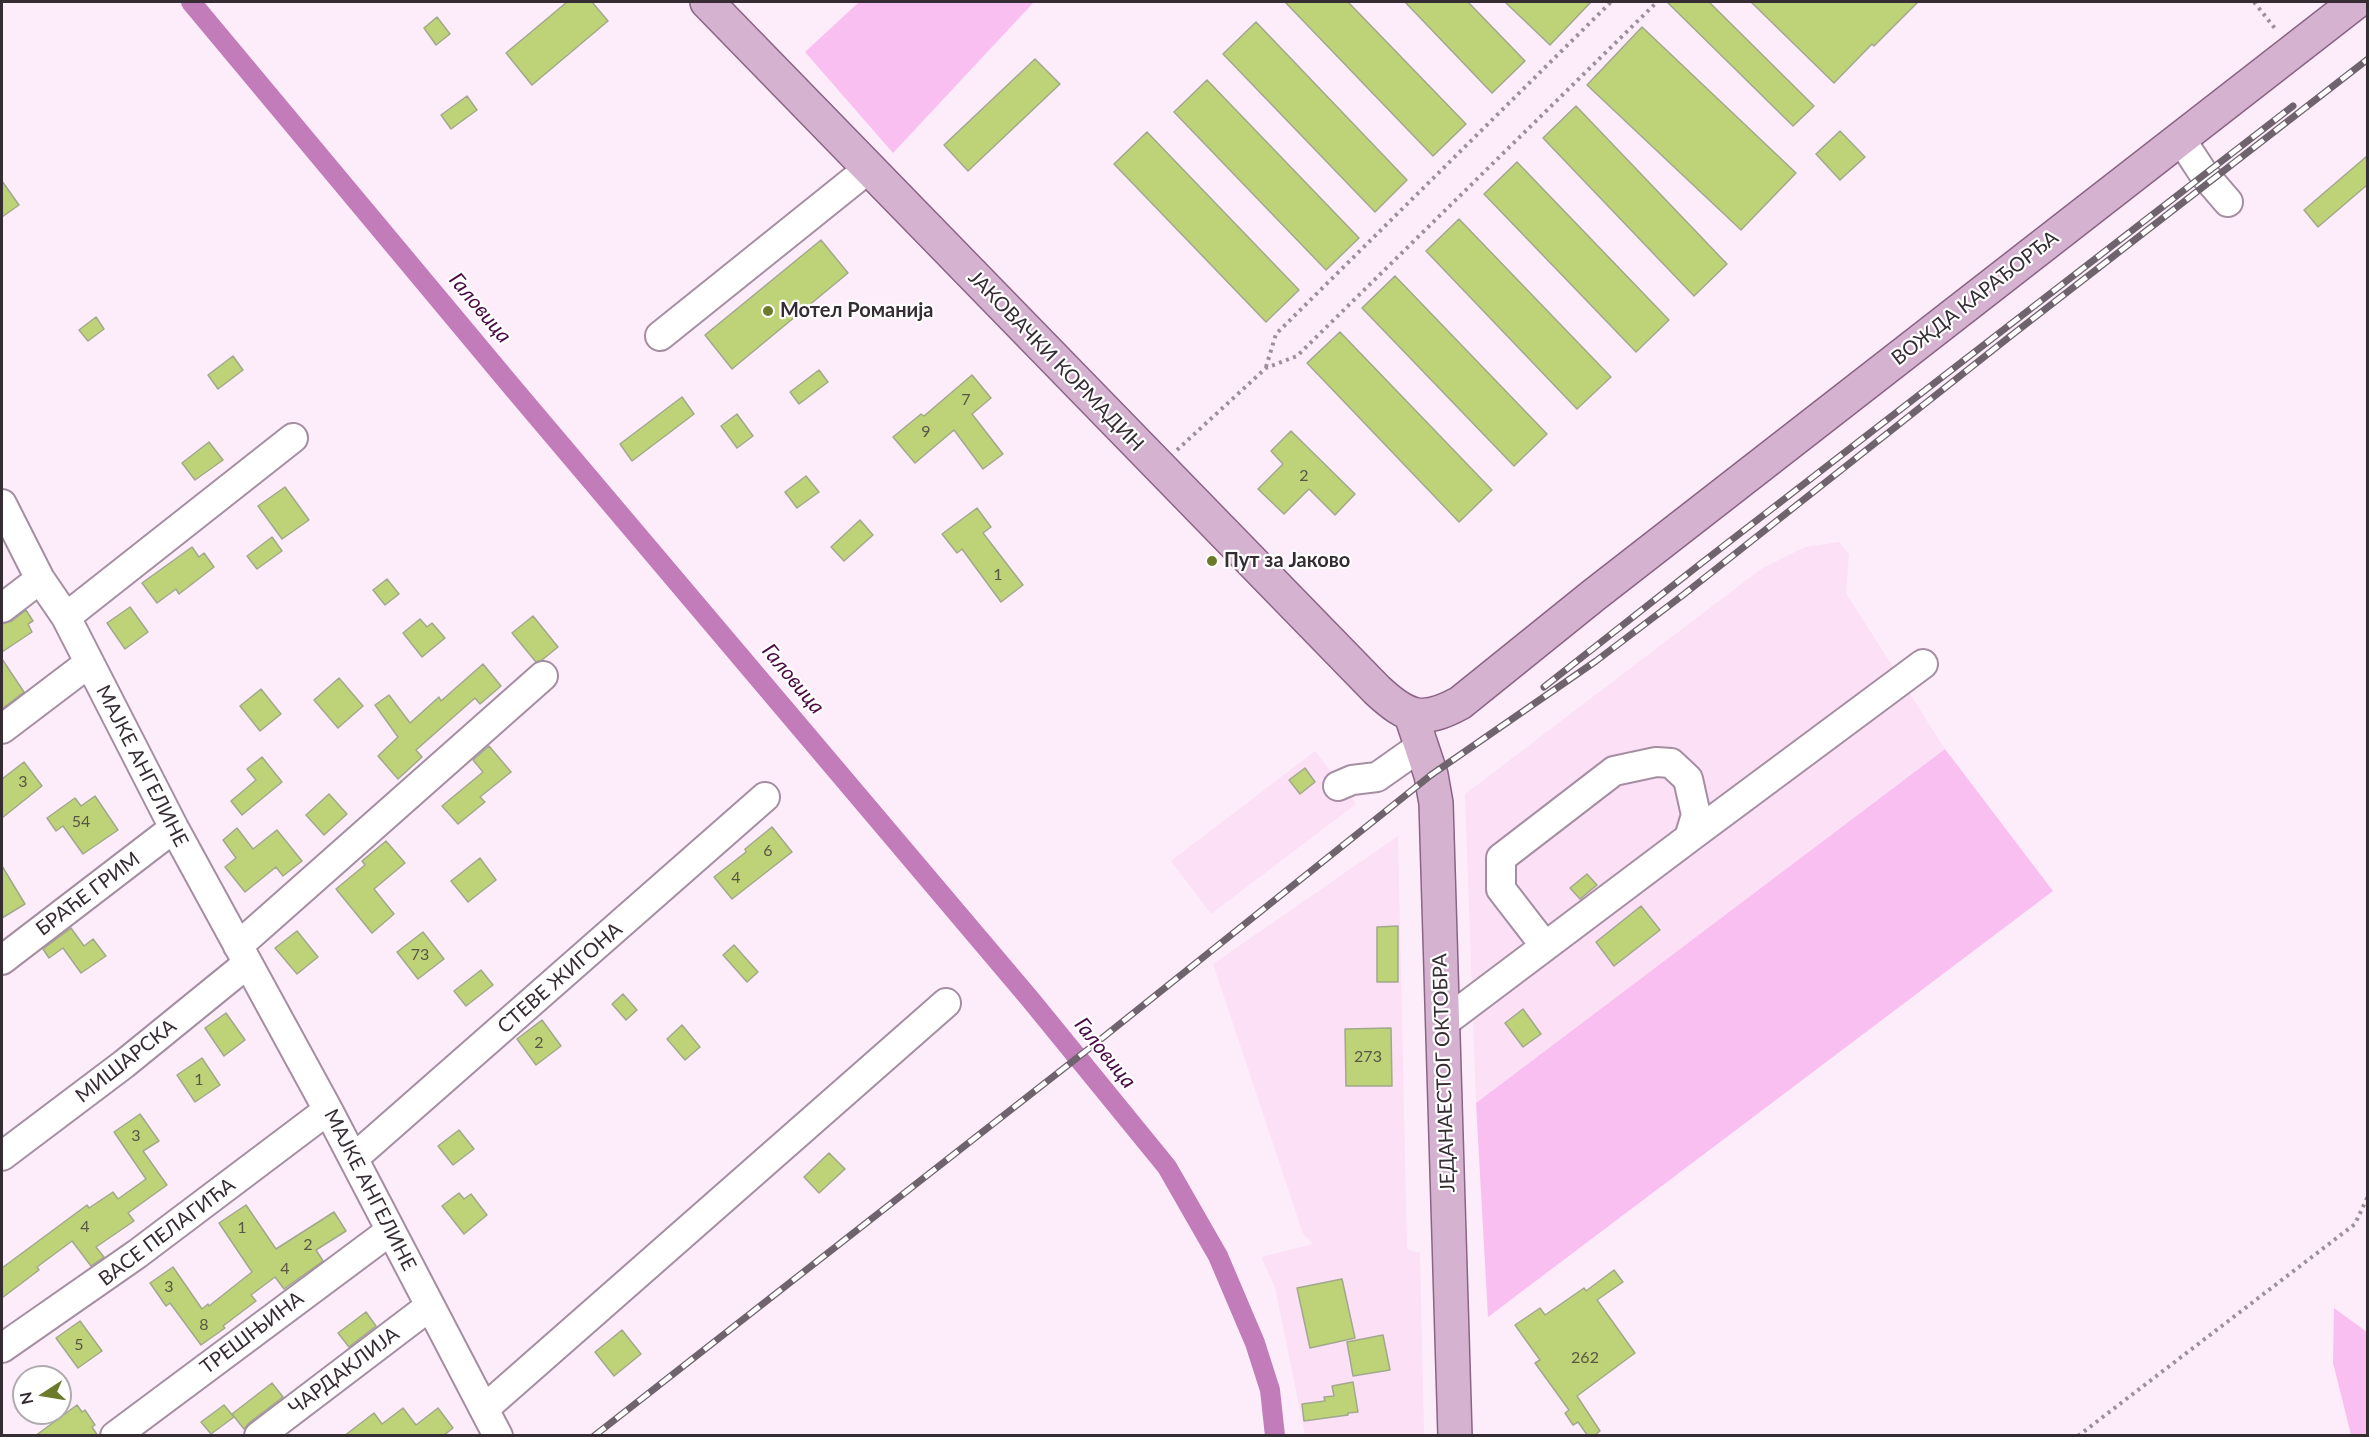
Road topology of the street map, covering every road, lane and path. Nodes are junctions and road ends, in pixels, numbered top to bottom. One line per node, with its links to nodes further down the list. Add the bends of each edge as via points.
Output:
1 (707, 2): 8 (main road, ЈАКОВАЧКИ КОРМАДИН)
2 (1611, 2): 11 (path, via 1276,334)
3 (1657, 2): 11 (path, via 1297,356)
4 (2254, 2): 6 (path)
5 (2356, 2): 6 (main road, ВОЖДА КАРАЂОРЂА)
6 (2293, 51): 7 (main road, ВОЖДА КАРАЂОРЂА)
7 (2180, 138): 9 (street); 21 (main road, ВОЖДА КАРАЂОРЂА, via 1461,703 1438,714)
8 (868, 169): 10 (street); 13 (main road, ЈАКОВАЧКИ КОРМАДИН)
9 (2228, 202)
10 (660, 336)
11 (1266, 368): 13 (path)
12 (293, 438): 17 (street)
13 (1159, 466): 21 (main road, ЈАКОВАЧКИ КОРМАДИН, via 1377,690)
14 (2, 504): 15 (street, МАЈКЕ АНГЕЛИНЕ)
15 (40, 579): 16 (street); 17 (street, МАЈКЕ АНГЕЛИНЕ)
16 (2, 608)
17 (66, 617): 18 (street, МАЈКЕ АНГЕЛИНЕ)
18 (89, 663): 22 (street); 26 (street, МАЈКЕ АНГЕЛИНЕ)
19 (1923, 664): 27 (street)
20 (543, 676): 29 (street)
21 (1411, 715): 23 (main road, ЈЕДАНАЕСТОГ ОКТОБРА)
22 (2, 729)
23 (1421, 746): 24 (street, via 1377,777); 32 (main road, ЈЕДАНАЕСТОГ ОКТОБРА, via 1436,803)
24 (1338, 786)
25 (765, 797): 35 (street, СТЕВЕ ЖИГОНА)
26 (174, 828): 29 (street, МАЈКЕ АНГЕЛИНЕ); 30 (street, БРАЋЕ ГРИМ)
27 (1689, 838): 28 (street); 28 (street, via 1696,815 1688,779 1671,763 1656,762 1614,771 1501,858 1501,889)
28 (1545, 946): 32 (street)
29 (243, 955): 33 (street, МАЈКЕ АНГЕЛИНЕ); 34 (street, МИШАРСКА, via 124,1064)
30 (2, 960)
31 (946, 1002): 40 (street)
32 (1442, 1024): 44 (main road, ЈЕДАНАЕСТОГ ОКТОБРА)
33 (328, 1110): 35 (street, МАЈКЕ АНГЕЛИНЕ); 39 (street, ВАСЕ ПЕЛАГИЋА, via 128,1261)
34 (2, 1156)
35 (354, 1158): 37 (street, МАЈКЕ АНГЕЛИНЕ)
36 (2367, 1197): 45 (path, via 2355,1224)
37 (390, 1231): 38 (street, МАЈКЕ АНГЕЛИНЕ); 41 (street, ТРЕШЊИНА)
38 (430, 1306): 40 (street, МАЈКЕ АНГЕЛИНЕ); 42 (street, ЧАРДАКЛИЈА)
39 (2, 1348)
40 (484, 1410): 43 (street, МАЈКЕ АНГЕЛИНЕ)
41 (115, 1436)
42 (259, 1436)
43 (498, 1436)
44 (1455, 1436)
45 (2078, 1436)

